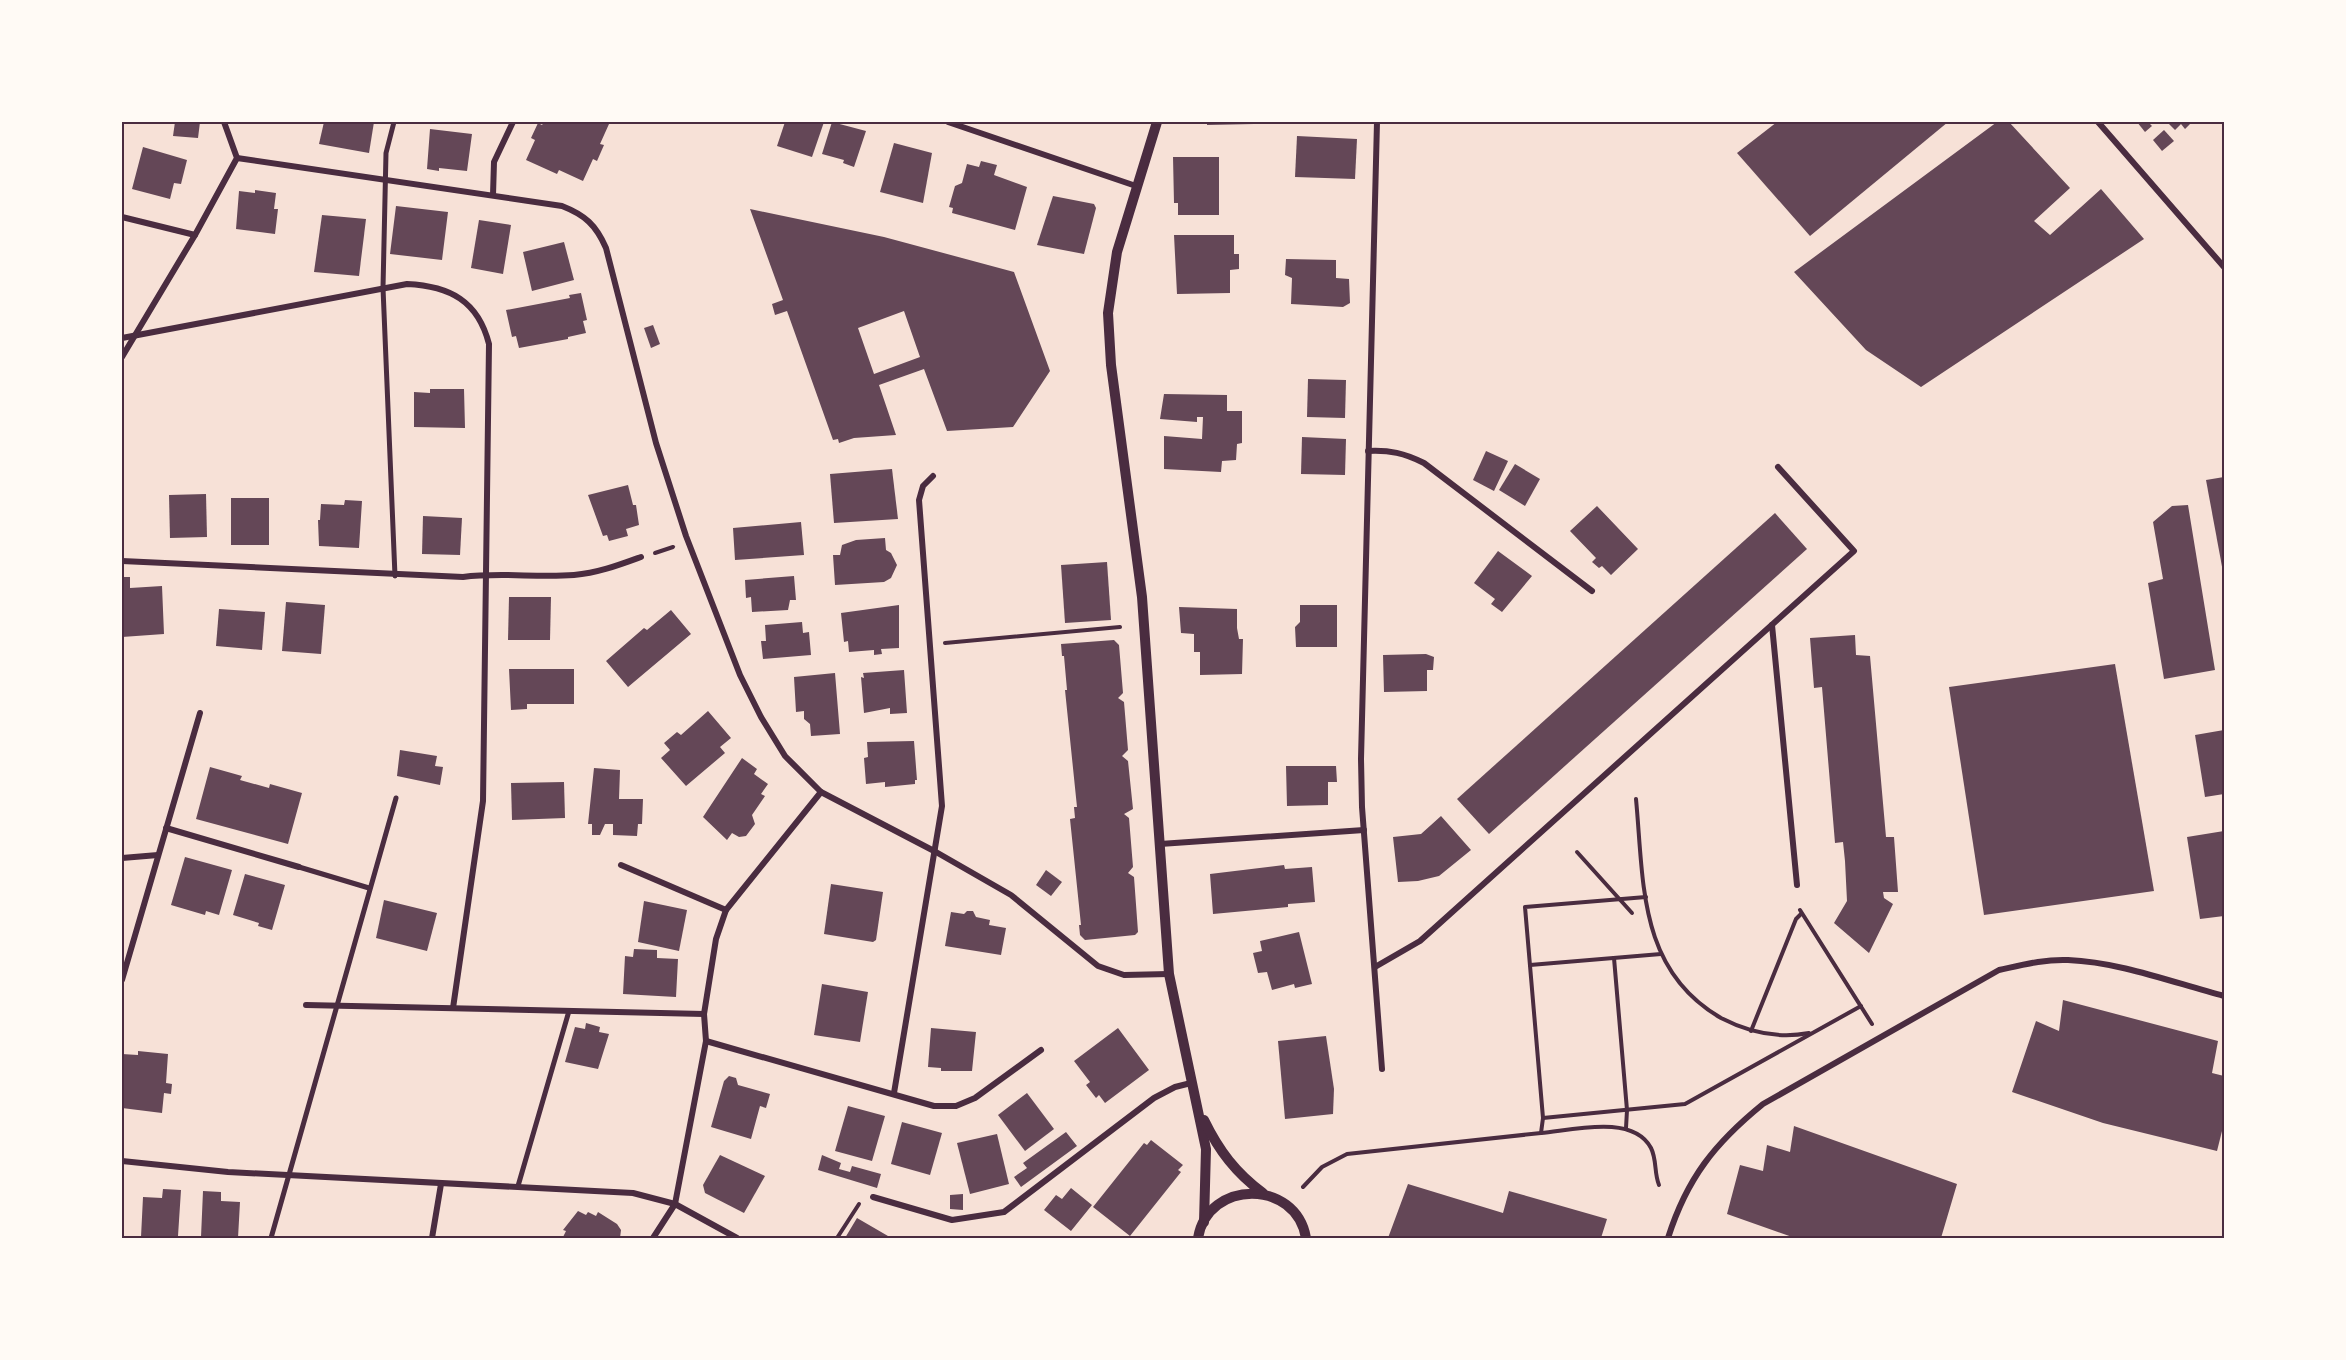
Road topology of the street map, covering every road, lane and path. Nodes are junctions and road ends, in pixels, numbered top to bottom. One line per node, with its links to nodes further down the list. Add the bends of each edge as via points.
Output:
1 (224, 122): 8 (street)
2 (394, 122): 9 (street)
3 (513, 122): 11 (street, via 494,162)
4 (948, 122): 10 (street)
5 (1157, 122): 10 (street)
6 (1377, 122): 19 (street)
7 (2098, 122): 14 (street)
8 (237, 158): 9 (street); 13 (street)
9 (384, 180): 11 (street); 15 (street)
10 (1136, 186): 37 (street, via 1107,314 1142,597)
11 (493, 195): 22 (street, via 562,206 582,214 598,230 656,443)
12 (122, 217): 13 (street)
13 (195, 235): 16 (street)
14 (2224, 267)
15 (383, 288): 16 (street); 25 (street, via 431,285 453,294 484,323 489,344); 26 (street)
16 (133, 335): 17 (street); 18 (street)
17 (122, 338)
18 (122, 357)
19 (1368, 451): 27 (street, via 1389,450 1424,463); 36 (street, via 1361,759)
20 (1778, 467): 28 (street, via 1854,551)
21 (933, 476): 30 (street, via 923,486 919,500)
22 (688, 542): 23 (path); 32 (street, via 740,675 761,717 785,756)
23 (641, 557): 25 (street, via 574,575)
24 (122, 561): 26 (street)
25 (485, 574): 26 (street); 59 (street, via 483,801)
26 (395, 576)
27 (1592, 591)
28 (1772, 625): 44 (street); 53 (street, via 1420,941)
29 (1120, 627): 30 (path)
30 (930, 644): 38 (street, via 942,806)
31 (200, 713): 35 (street)
32 (821, 792): 38 (street); 48 (street)
33 (396, 798): 45 (street)
34 (1636, 799): 46 (path)
35 (166, 828): 40 (street); 43 (street)
36 (1364, 830): 37 (street); 53 (street)
37 (1160, 844): 54 (street)
38 (936, 852): 54 (street, via 1011,895 1098,966 1124,975); 68 (street)
39 (1577, 852): 47 (path)
40 (158, 855): 41 (street); 55 (street)
41 (122, 858)
42 (621, 865): 48 (street)
43 (299, 867): 45 (street)
44 (1797, 885)
45 (369, 888): 58 (street)
46 (1646, 897): 47 (path); 50 (path, via 1650,927)
47 (1618, 898): 49 (path); 52 (path, via 1525,907)
48 (726, 910): 61 (street, via 716,939)
49 (1632, 913)
50 (1661, 954): 51 (path); 62 (path, via 1671,974 1693,999)
51 (1614, 958): 52 (path); 70 (path)
52 (1530, 965): 71 (path)
53 (1375, 967): 66 (street)
54 (1169, 974): 67 (street)
55 (122, 980)
56 (2224, 996): 91 (street, via 2095,962 2066,959 2000,970 1763,1104 1731,1129 1708,1155)
57 (306, 1005): 58 (street)
58 (337, 1006): 59 (street); 75 (street)
59 (453, 1008): 60 (street)
60 (569, 1011): 61 (street); 78 (street)
61 (704, 1014): 64 (street)
62 (1751, 1031): 63 (path, via 1790,1037); 63 (path, via 1801,912 1862,1006)
63 (1813, 1033): 70 (path, via 1685,1104)
64 (706, 1041): 68 (street); 82 (street)
65 (1041, 1050): 68 (street, via 975,1098 956,1106 934,1106)
66 (1382, 1069)
67 (1191, 1083): 69 (street); 81 (street, via 1154,1098 1004,1212 952,1220)
68 (894, 1094)
69 (1197, 1104): 80 (street, via 1216,1145 1246,1181); 83 (street, via 1206,1149)
70 (1627, 1110): 71 (path); 72 (path)
71 (1543, 1118): 73 (path)
72 (1626, 1128): 73 (path); 77 (path, via 1644,1138 1651,1149)
73 (1541, 1133): 79 (path, via 1347,1154 1322,1167)
74 (122, 1161): 75 (street)
75 (290, 1176): 76 (street); 84 (street)
76 (441, 1184): 78 (street); 85 (street)
77 (1659, 1185)
78 (518, 1186): 82 (street, via 613,1191)
79 (1303, 1187)
80 (1263, 1194): 83 (street, via 1229,1198 1214,1208); 90 (street, via 1281,1200 1296,1213)
81 (873, 1197): 88 (path, via 856,1206)
82 (675, 1204): 86 (street); 87 (street)
83 (1204, 1222): 89 (street)
84 (272, 1239)
85 (432, 1239)
86 (653, 1239)
87 (737, 1239)
88 (837, 1239)
89 (1198, 1239)
90 (1306, 1239)
91 (1668, 1239)

